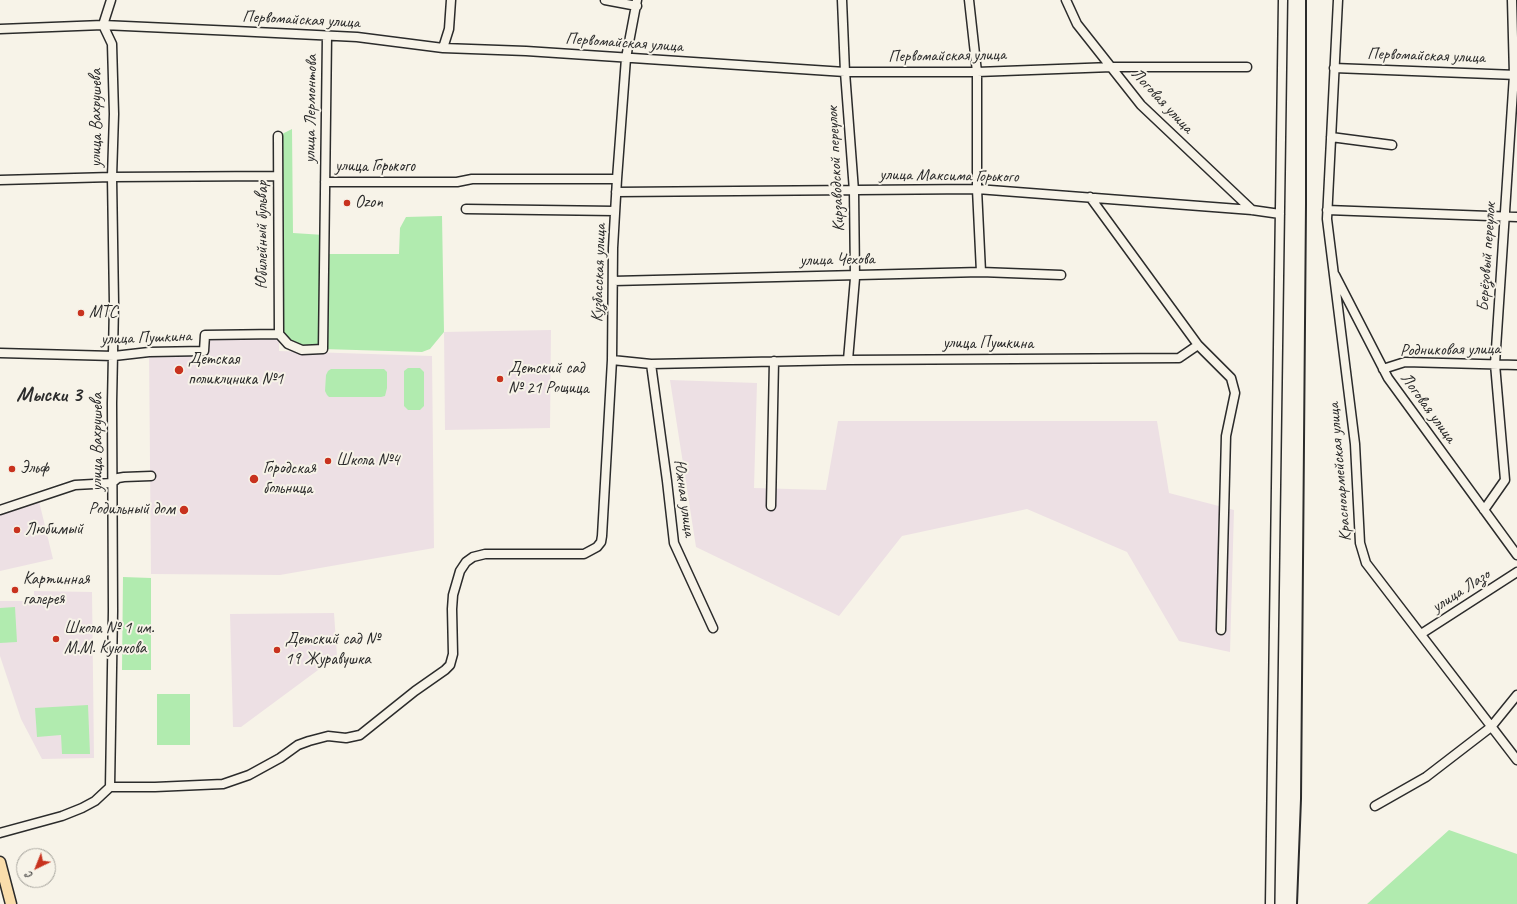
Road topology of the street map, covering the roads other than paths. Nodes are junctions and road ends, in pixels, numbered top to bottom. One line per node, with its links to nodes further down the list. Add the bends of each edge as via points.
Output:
1 (111, 0): 11 (street)
2 (451, 0): 14 (street, via 449,29)
3 (605, 0): 10 (street)
4 (842, 0): 19 (street, Кирзаводской переулок)
5 (969, 0): 20 (street)
6 (1066, 0): 16 (street, Логовая улица, via 1077,24)
7 (1283, 0): 38 (street)
8 (1338, 0): 18 (street, Красноармейская улица)
9 (1512, 0): 21 (street, Берёзовый переулок)
10 (637, 3): 15 (street, Кузбасская улица)
11 (103, 25): 12 (street, Первомайская улица); 13 (street, Первомайская улица); 26 (street, улица Вахрушева, via 112,44)
12 (0, 29)
13 (327, 36): 14 (street, Первомайская улица, via 357,37); 29 (street, улица Лермонтова)
14 (443, 48): 15 (street, Первомайская улица)
15 (626, 58): 19 (street, Первомайская улица); 28 (street, Кузбасская улица)
16 (1112, 67): 17 (street, Первомайская улица); 20 (street, Первомайская улица); 35 (street, Логовая улица, via 1141,105)
17 (1247, 67)
18 (1334, 68): 21 (street, Первомайская улица); 23 (street, Красноармейская улица)
19 (845, 72): 20 (street, Первомайская улица); 31 (street, Кирзаводской переулок)
20 (977, 72): 30 (street)
21 (1515, 75): 39 (street, Берёзовый переулок)
22 (278, 136): 25 (street, Юбилейный бульвар)
23 (1331, 137): 24 (street); 36 (street, Красноармейская улица)
24 (1392, 145)
25 (278, 176): 26 (street); 46 (street, Юбилейный бульвар)
26 (112, 177): 27 (street); 49 (street, улица Вахрушева)
27 (0, 180)
28 (617, 180): 29 (street, улица Горького); 32 (street, Кузбасская улица)
29 (325, 182): 46 (street, улица Горького, via 323,349 302,350 288,344)
30 (978, 189): 31 (street, улица Максима Горького); 33 (street, улица Максима Горького); 42 (street)
31 (854, 191): 32 (street, улица Максима Горького); 43 (street, Кирзаводской переулок)
32 (616, 192): 37 (street, Кузбасская улица)
33 (1090, 197): 35 (street, улица Максима Горького); 47 (street)
34 (466, 210): 37 (street)
35 (1252, 210): 38 (street, улица Максима Горького)
36 (1327, 210): 39 (street); 41 (street, Красноармейская улица)
37 (615, 211): 45 (street, Кузбасская улица)
38 (1280, 214): 75 (street)
39 (1504, 217): 40 (street); 54 (street, Берёзовый переулок)
40 (1517, 217)
41 (1332, 268): 56 (street, Логовая улица); 66 (street, Красноармейская улица, via 1355,444 1360,544 1366,562)
42 (981, 272): 43 (street, улица Чехова); 44 (street, улица Чехова)
43 (855, 274): 45 (street, улица Чехова); 51 (street, Кирзаводской переулок)
44 (1061, 275)
45 (613, 280): 50 (street, Кузбасская улица)
46 (279, 334): 49 (street, улица Пушкина, via 205,335 204,351 149,352)
47 (1198, 345): 51 (street, улица Пушкина, via 1179,358); 65 (street, via 1231,378 1235,393 1226,436)
48 (0, 352): 49 (street, улица Пушкина)
49 (114, 356): 58 (street, улица Вахрушева)
50 (612, 360): 53 (street, улица Пушкина); 70 (street, Кузбасская улица, via 602,536 597,547 579,555 485,554 466,562 460,571 453,595 453,654 450,665 360,735 346,738 328,736 308,741 249,775 223,784)
51 (848, 360): 52 (street, улица Пушкина)
52 (774, 361): 53 (street, улица Пушкина); 59 (street)
53 (651, 364): 64 (street, Южная улица, via 674,543)
54 (1495, 364): 55 (street, Родниковая улица); 56 (street, Родниковая улица, via 1405,362); 61 (street, Берёзовый переулок, via 1505,480)
55 (1517, 365)
56 (1383, 369): 61 (street, Логовая улица)
57 (151, 476): 58 (street, via 118,478)
58 (112, 483): 60 (street, via 75,485); 70 (street, улица Вахрушева)
59 (771, 506)
60 (0, 510)
61 (1484, 510): 62 (street, Логовая улица)
62 (1517, 555)
63 (1517, 572): 66 (street, улица Лазо)
64 (713, 628)
65 (1221, 630)
66 (1421, 634): 68 (street, Красноармейская улица)
67 (1517, 695): 68 (street)
68 (1491, 727): 69 (street, Красноармейская улица); 71 (street, via 1426,777)
69 (1517, 760)
70 (110, 787): 72 (street, via 95,801 82,808)
71 (1375, 806)
72 (0, 833)
73 (0, 862): 74 (main road)
74 (11, 904)
75 (1270, 904)

